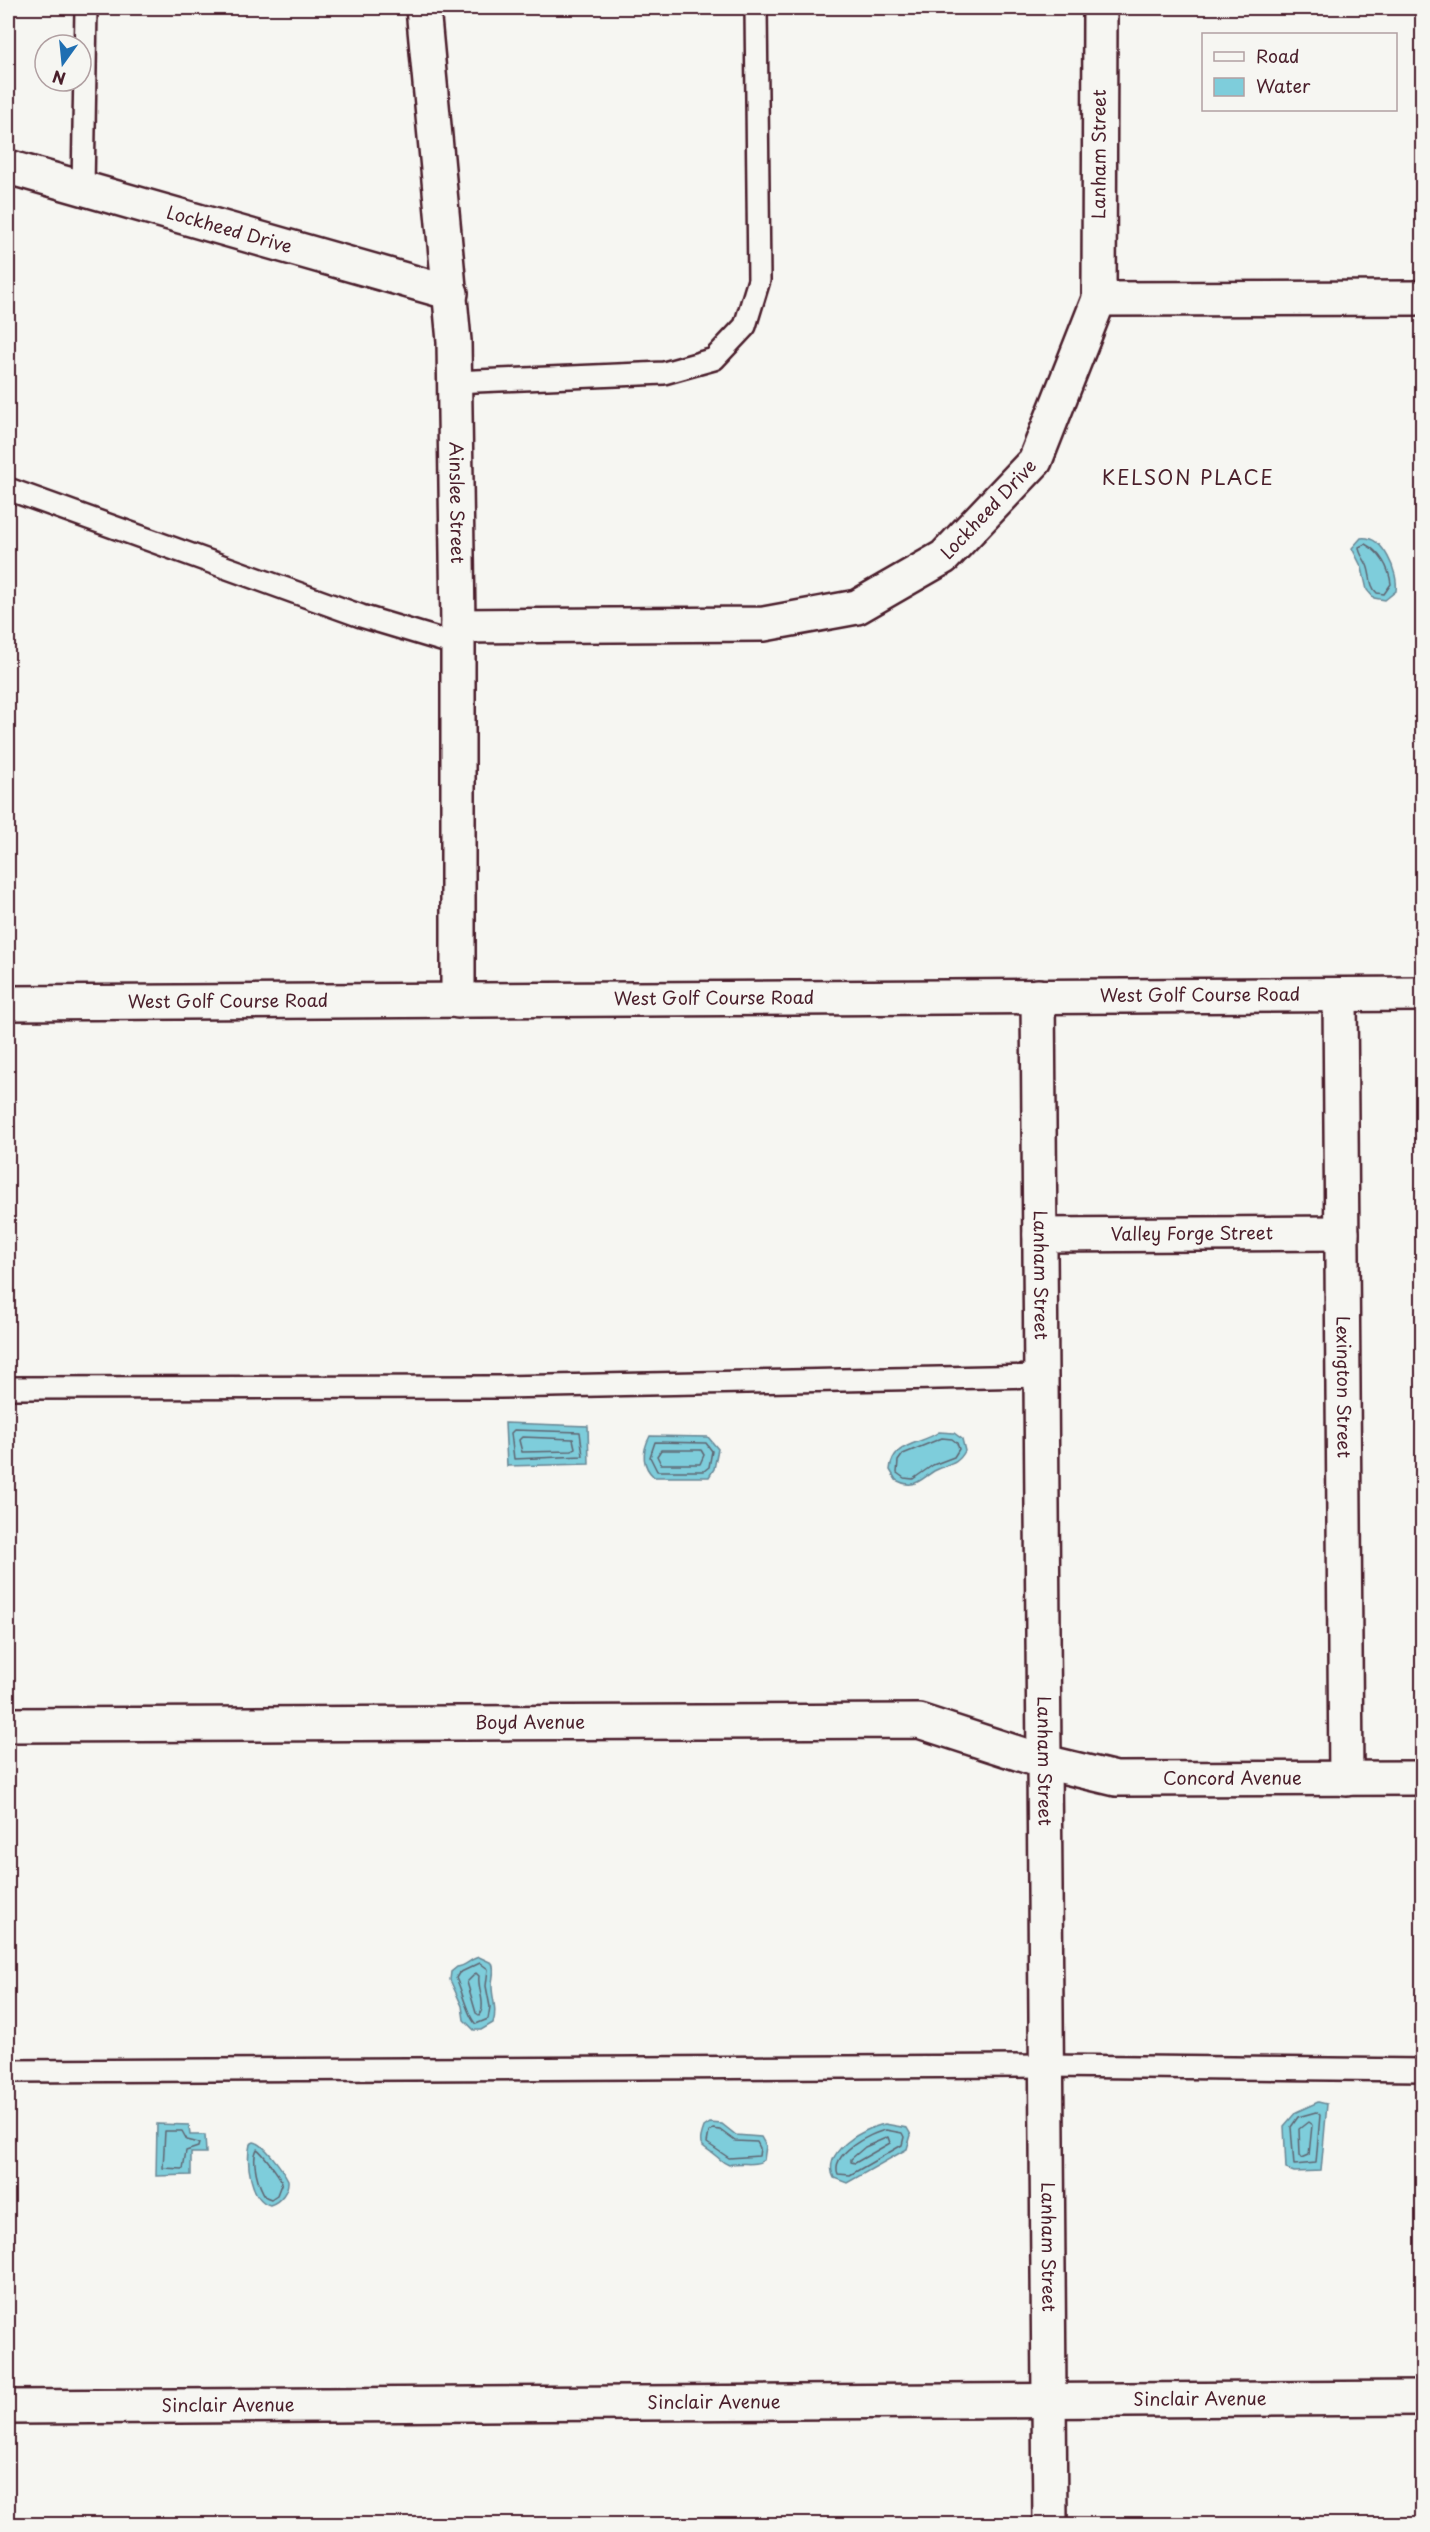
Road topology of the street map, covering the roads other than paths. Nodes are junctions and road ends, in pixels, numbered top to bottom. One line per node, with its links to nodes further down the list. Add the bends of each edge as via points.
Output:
1 (86, 8): 6 (lane)
2 (423, 8): 7 (street, Ainslee Street)
3 (756, 8): 10 (lane, via 759,280 745,326 714,359 664,373)
4 (1100, 8): 9 (street, Lanham Street)
5 (8, 167): 6 (street, Lockheed Drive)
6 (84, 188): 7 (street, Lockheed Drive)
7 (451, 293): 10 (street, Ainslee Street)
8 (1422, 298): 9 (street)
9 (1099, 299): 12 (street, Lockheed Drive, via 1035,461 944,557 857,607 764,624)
10 (453, 382): 12 (street, Ainslee Street)
11 (8, 489): 12 (lane, via 361,616)
12 (458, 635): 16 (street, Ainslee Street)
13 (1340, 994): 14 (street, West Golf Course Road); 15 (street, West Golf Course Road); 18 (street, Lexington Street)
14 (1422, 994)
15 (1038, 996): 16 (street, West Golf Course Road); 19 (street, Lanham Street)
16 (458, 1001): 17 (street, West Golf Course Road)
17 (8, 1003)
18 (1342, 1233): 19 (street, Valley Forge Street); 25 (street, Lexington Street)
19 (1040, 1235): 20 (street, Lanham Street)
20 (1041, 1376): 21 (lane, via 500,1387); 23 (street, Lanham Street)
21 (8, 1388)
22 (8, 1725): 23 (street, Boyd Avenue, via 919,1721)
23 (1045, 1762): 25 (street, Concord Avenue, via 1116,1779); 26 (street, Lanham Street)
24 (1422, 1778): 25 (street, Concord Avenue)
25 (1347, 1779)
26 (1047, 2066): 27 (lane); 28 (lane); 30 (street, Lanham Street)
27 (1422, 2070)
28 (8, 2071)
29 (1422, 2398): 30 (street, Sinclair Avenue)
30 (1050, 2400): 31 (street, Sinclair Avenue); 32 (street, Lanham Street)
31 (8, 2407)
32 (1050, 2524)

